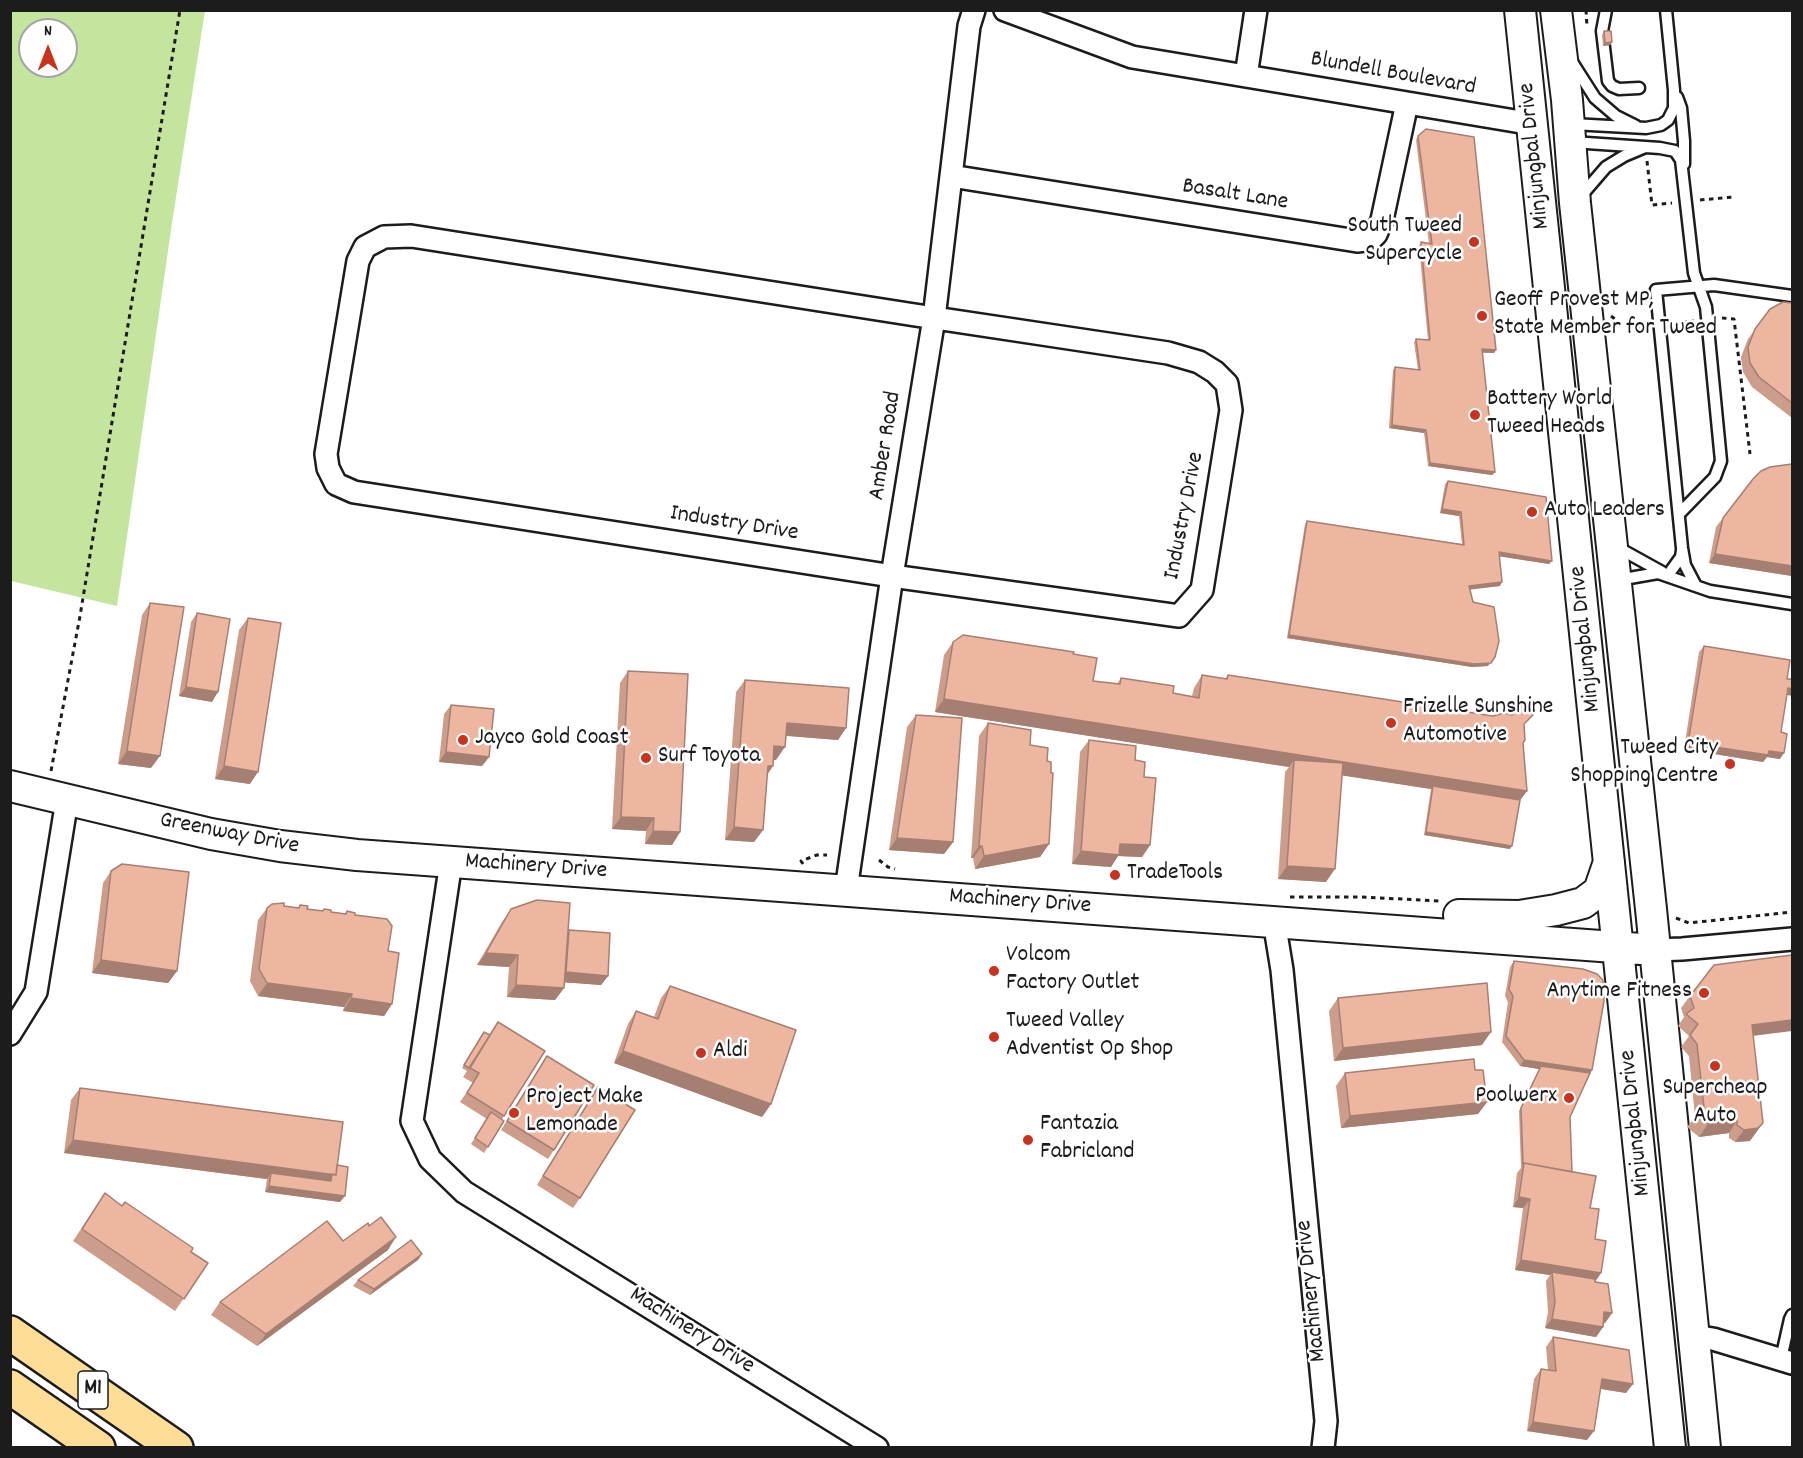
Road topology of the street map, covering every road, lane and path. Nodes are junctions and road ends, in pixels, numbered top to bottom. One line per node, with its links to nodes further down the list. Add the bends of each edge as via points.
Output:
1 (180, 10): 35 (path, via 80,616 51,771)
2 (974, 10): 20 (street, Amber Road)
3 (1005, 10): 10 (street, Blundell Boulevard, via 1132,57)
4 (1256, 10): 10 (street)
5 (1520, 10): 14 (main road, Minjungbal Drive)
6 (1556, 10): 9 (main road, Minjungbal Drive)
7 (1606, 10): 11 (lane, via 1602,31 1608,81 1619,89)
8 (1666, 10): 12 (lane)
9 (1560, 42): 15 (lane, via 1595,98 1616,116); 16 (main road, Minjungbal Drive)
10 (1246, 76): 13 (street, Blundell Boulevard)
11 (1639, 88)
12 (1674, 90): 15 (lane, via 1674,108 1668,120 1656,127); 19 (lane, via 1680,103)
13 (1407, 103): 14 (street, Blundell Boulevard); 20 (street, Basalt Lane, via 1382,220 1376,234 1365,240)
14 (1533, 124): 16 (main road); 43 (main road, Minjungbal Drive)
15 (1640, 128): 16 (lane)
16 (1569, 133): 17 (lane); 23 (main road, Minjungbal Drive)
17 (1647, 147): 19 (lane, via 1675,151); 23 (lane, via 1606,167)
18 (1640, 161): 22 (path, via 1647,160 1652,205)
19 (1684, 171): 22 (lane)
20 (951, 176): 26 (street, Amber Road)
21 (1733, 197): 22 (path)
22 (1687, 202): 24 (lane, via 1694,273)
23 (1575, 204): 28 (main road, Minjungbal Drive)
24 (1699, 286): 25 (lane); 27 (lane, via 1706,307 1721,461 1717,474); 27 (lane, via 1656,290)
25 (1792, 296)
26 (934, 318): 31 (street, Amber Road); 31 (street, Industry Drive, via 1168,353 1199,362 1227,384 1231,410 1202,590 1179,616); 31 (street, Industry Drive, via 411,236 384,237 365,247 358,261 326,454 336,484 354,492)
27 (1679, 514): 29 (lane)
28 (1612, 545): 30 (lane); 32 (main road, Minjungbal Drive)
29 (1682, 548): 30 (lane, via 1681,557); 33 (lane, via 1685,565)
30 (1666, 574): 32 (lane); 33 (lane)
31 (892, 576): 46 (street, Amber Road)
32 (1616, 580): 53 (main road, Minjungbal Drive)
33 (1696, 586): 34 (lane)
34 (1792, 604)
35 (41, 769)
36 (10, 786): 37 (main road, Greenway Drive)
37 (67, 800): 41 (main road, Greenway Drive, via 280,846); 54 (street, via 36,992)
38 (827, 855): 39 (path)
39 (801, 861): 42 (path); 44 (path)
40 (879, 861): 45 (path)
41 (451, 862): 46 (main road, Machinery Drive); 62 (street, Machinery Drive, via 412,1121 430,1159 464,1192)
42 (795, 862)
43 (1609, 862): 49 (main road, Machinery Drive, via 1596,895 1556,910 1500,917 1356,910); 52 (main road, Minjungbal Drive)
44 (805, 868)
45 (903, 871)
46 (846, 890): 49 (main road, Machinery Drive)
47 (1439, 902): 49 (path, via 1362,897)
48 (1792, 912): 50 (path, via 1689,923)
49 (1284, 913): 52 (main road, Machinery Drive); 63 (street, Machinery Drive, via 1282,970 1326,1421)
50 (1669, 913)
51 (1792, 939): 53 (street)
52 (1619, 947): 53 (main road, Machinery Drive); 64 (main road, Minjungbal Drive)
53 (1655, 950): 57 (main road, Minjungbal Drive)
54 (10, 1034)
55 (1792, 1315): 58 (lane)
56 (10, 1333): 61 (highway, M1)
57 (1694, 1336): 58 (street); 65 (main road, Minjungbal Drive)
58 (1787, 1361)
59 (10, 1387): 60 (highway, M1)
60 (98, 1448)
61 (176, 1448)
62 (877, 1448)
63 (1323, 1448)
64 (1670, 1448)
65 (1705, 1448)

